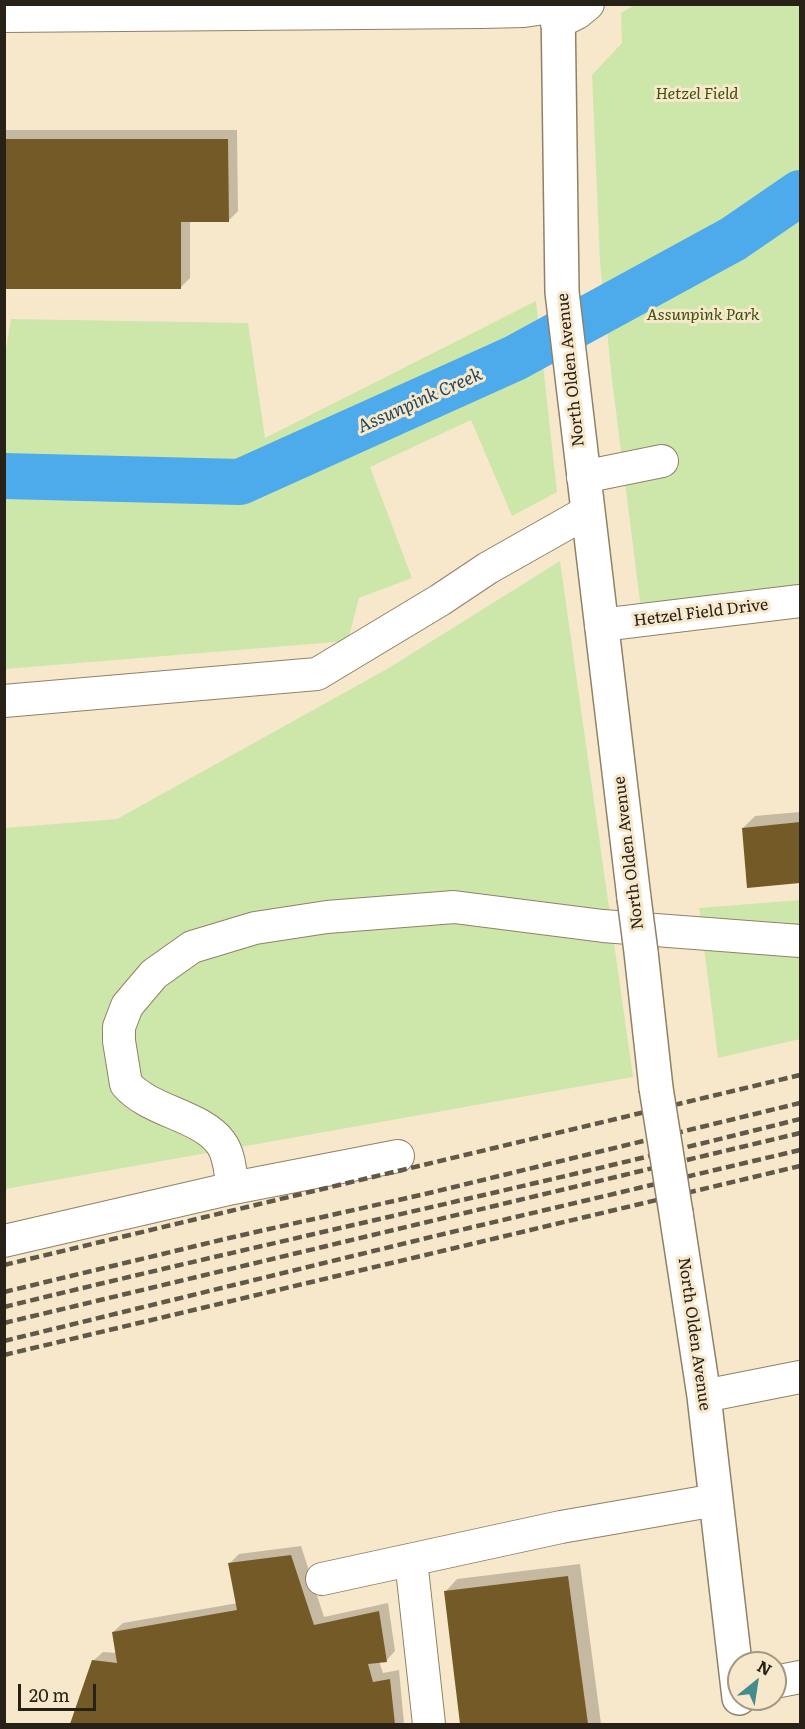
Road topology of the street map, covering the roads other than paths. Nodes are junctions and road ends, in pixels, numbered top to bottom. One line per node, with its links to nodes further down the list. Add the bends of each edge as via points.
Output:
1 (565, 10): 2 (street); 4 (main road, North Olden Avenue, via 562,292)
2 (11, 12)
3 (662, 461): 4 (street)
4 (583, 477): 5 (main road, North Olden Avenue)
5 (587, 512): 7 (main road, North Olden Avenue); 8 (street, via 317,674)
6 (801, 601): 7 (street, Hetzel Field Drive)
7 (601, 625): 14 (main road, North Olden Avenue, bridge, via 656,1088)
8 (4, 701)
9 (801, 941): 11 (street, via 603,926 454,907 327,917 255,928 192,947 154,974 127,1006 119,1027 126,1084 145,1100 211,1132 222,1143 227,1156)
10 (398, 1156): 11 (street)
11 (232, 1188): 12 (street)
12 (4, 1241)
13 (801, 1377): 14 (street)
14 (704, 1396): 15 (main road, North Olden Avenue)
15 (716, 1500): 16 (street, via 561,1527); 18 (main road, North Olden Avenue)
16 (411, 1560): 17 (street); 19 (street)
17 (322, 1579)
18 (734, 1651)
19 (429, 1725)

